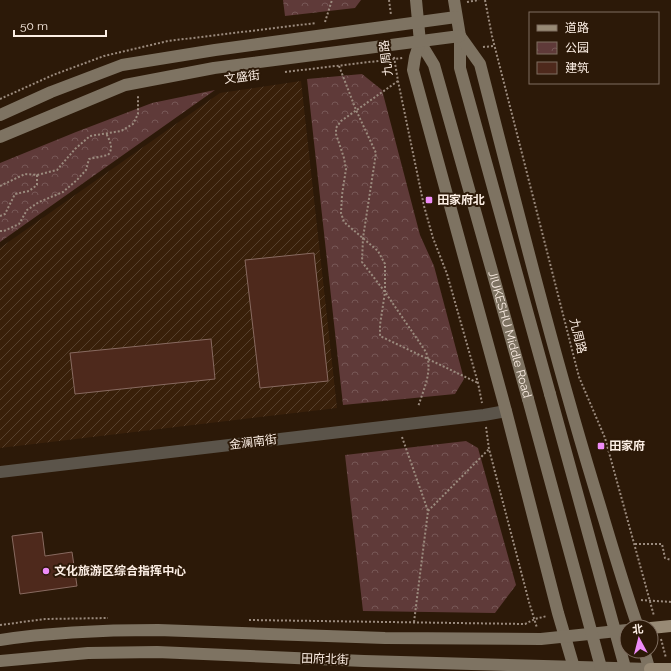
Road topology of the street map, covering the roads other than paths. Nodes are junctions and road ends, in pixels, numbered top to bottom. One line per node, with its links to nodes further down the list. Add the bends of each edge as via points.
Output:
1 (416, 0): 4 (main road, JIUKESHU Middle Road)
2 (454, 0): 3 (main road, JIUKESHU Middle Road)
3 (456, 17): 4 (main road); 5 (main road, JIUKESHU Middle Road)
4 (419, 22): 6 (main road, JIUKESHU Middle Road); 7 (main road, via 122,65 50,92)
5 (460, 36): 6 (main road, 文盛街); 11 (main road, via 480,64 566,389); 23 (main road, JIUKESHU Middle Road, bridge, via 460,68)
6 (420, 42): 8 (main road, 文盛街, via 214,68 125,85); 9 (main road, via 413,70); 22 (main road, JIUKESHU Middle Road, bridge, via 434,65)
7 (0, 115)
8 (0, 137)
9 (506, 411): 10 (street, 金澜南街); 15 (main road)
10 (0, 472)
11 (635, 619)
12 (671, 626): 13 (main road)
13 (659, 627)
14 (619, 631): 15 (main road, 田府北街)
15 (565, 637): 16 (main road, 田府北街, via 385,638 122,630); 19 (main road)
16 (0, 640)
17 (647, 659): 21 (main road)
18 (0, 661): 19 (main road, 田府北街, via 88,653 150,652)
19 (575, 669): 21 (main road, 田府北街)
20 (670, 669): 21 (main road)
21 (650, 670)
22 (602, 671)
23 (626, 671)

